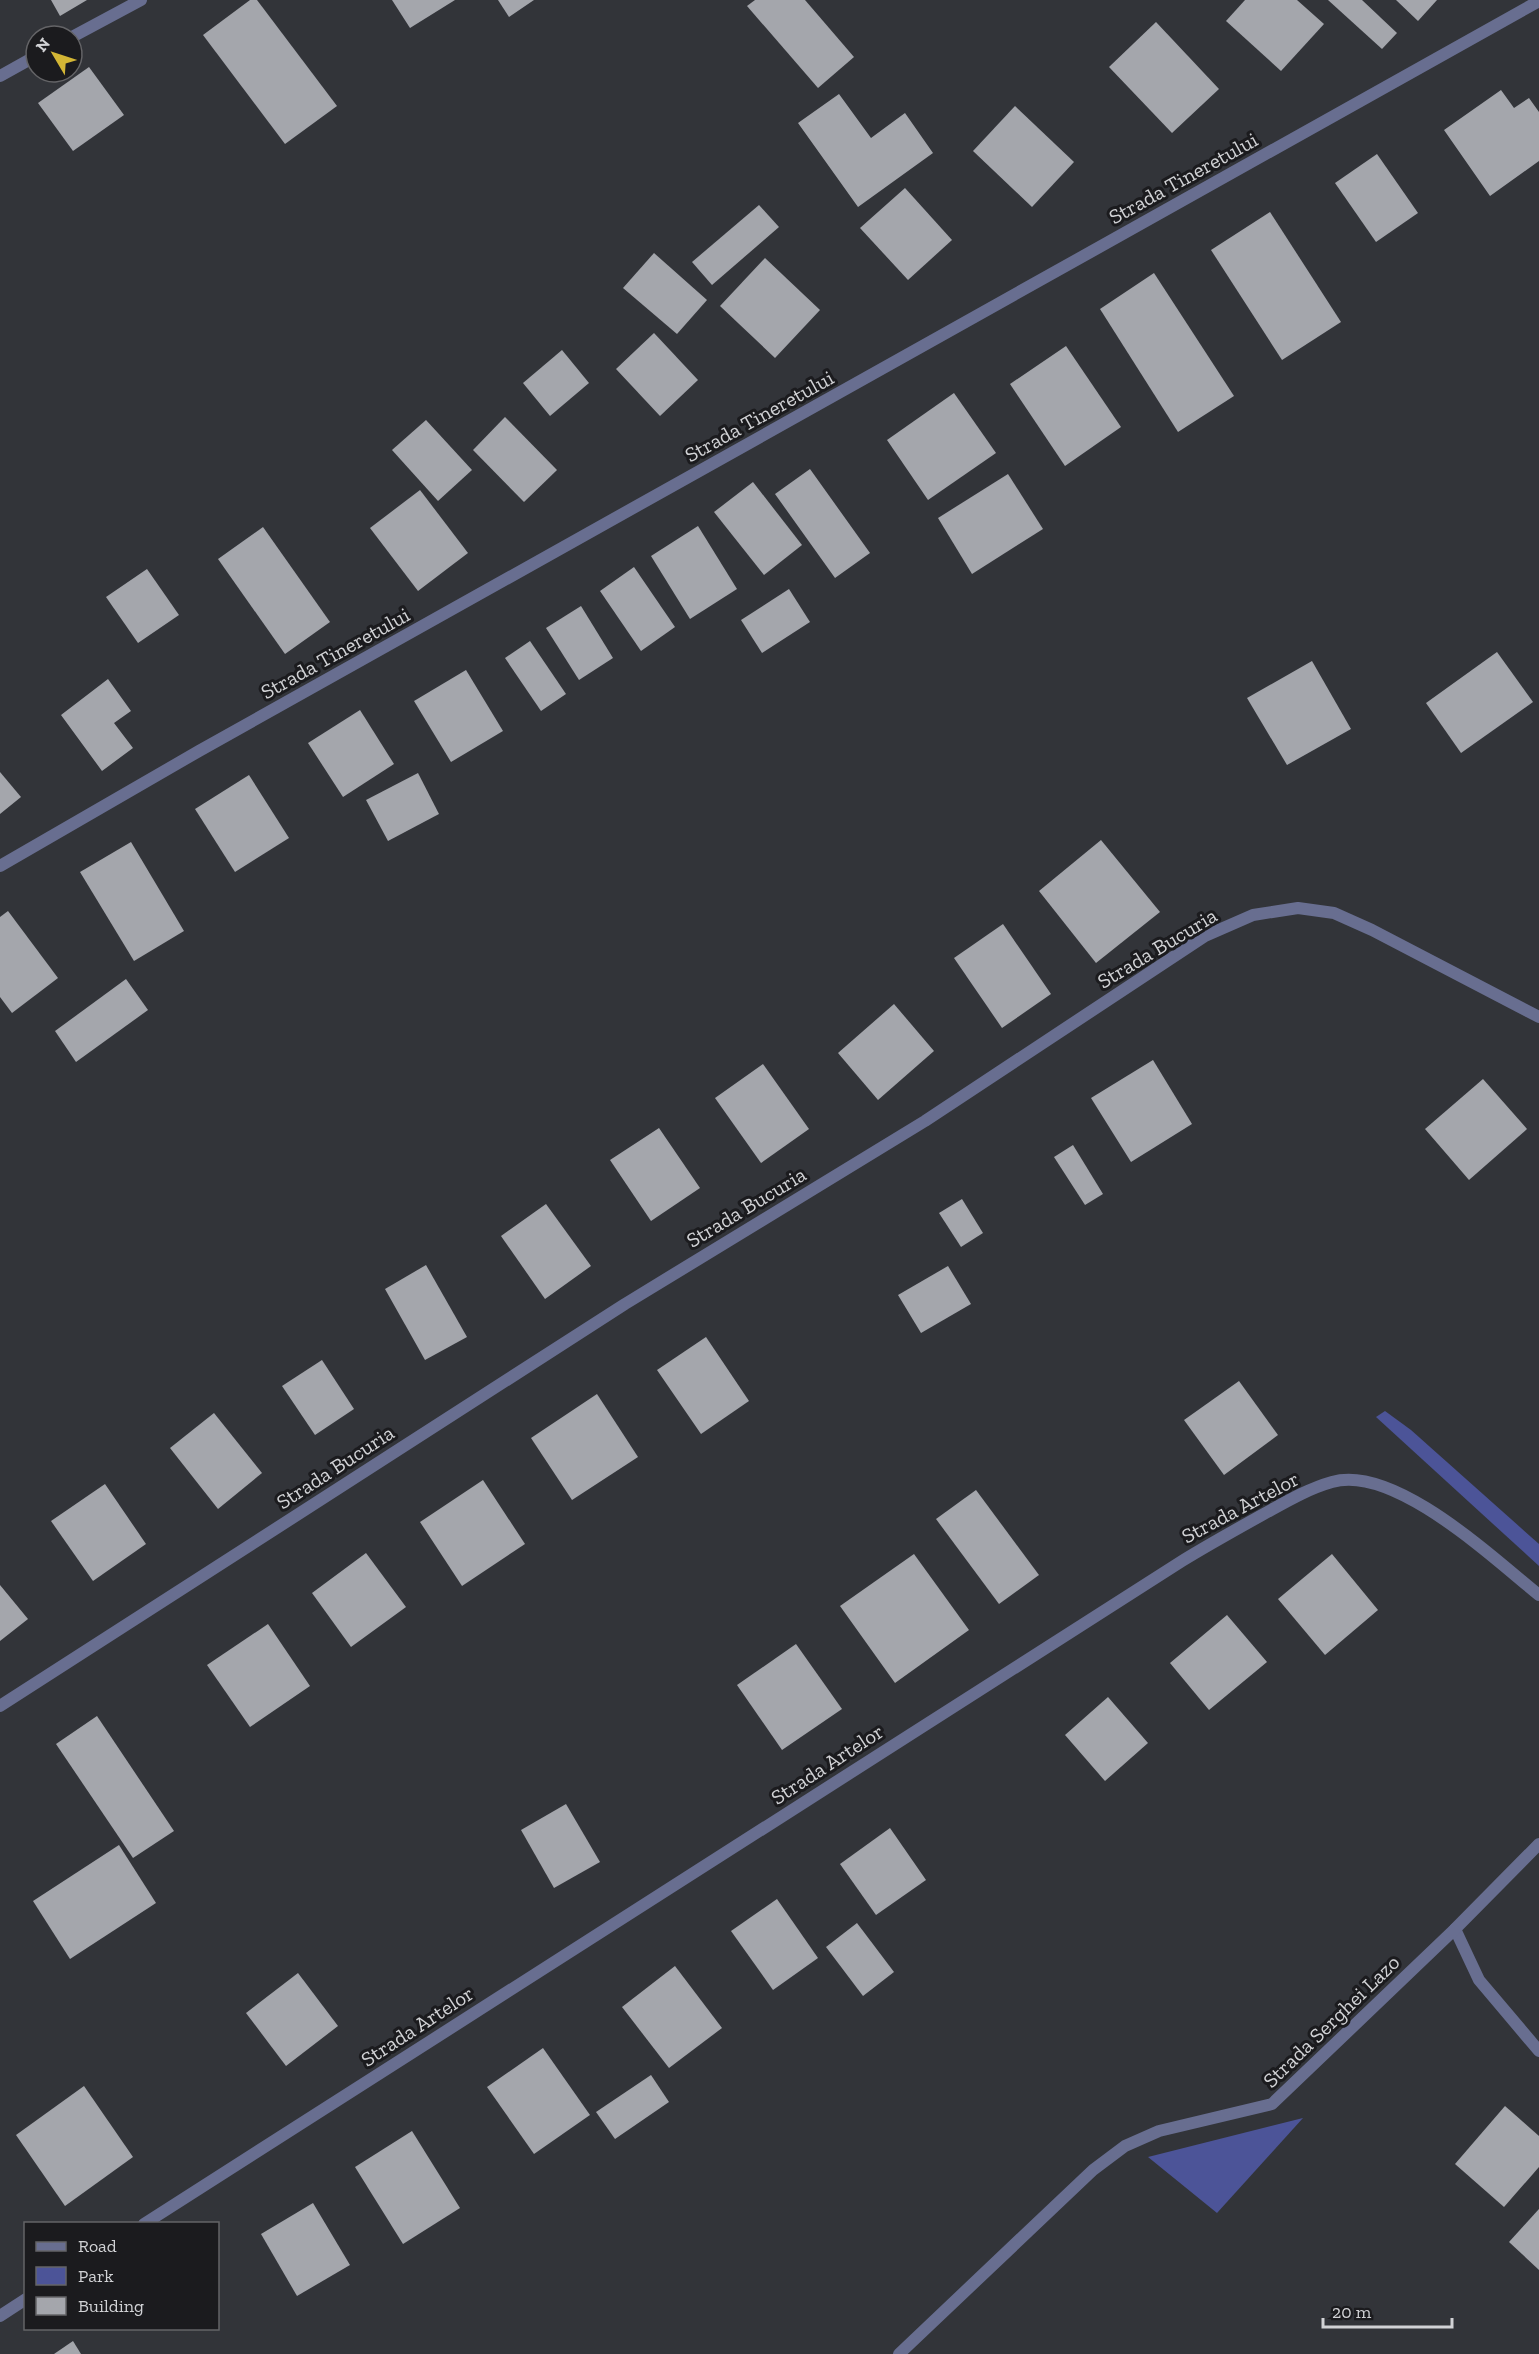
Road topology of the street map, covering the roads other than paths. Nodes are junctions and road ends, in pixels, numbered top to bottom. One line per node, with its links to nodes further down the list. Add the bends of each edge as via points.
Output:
1 (141, 0): 3 (street)
2 (1539, 1): 6 (street, Strada Tineretului)
3 (84, 31)
4 (24, 63): 5 (street)
5 (0, 76)
6 (0, 866)
7 (1539, 1017): 9 (street, Strada Bucuria, via 1334,913 1298,908 1253,915 1204,936 925,1121 615,1310)
8 (1539, 1595): 13 (street, Strada Artelor, via 1451,1525 1404,1494 1365,1479 1334,1481 1295,1496 1182,1561)
9 (0, 1706)
10 (1539, 1844): 11 (street, Strada Serghei Lazo)
11 (1455, 1929): 12 (street, via 1479,1980); 16 (street, Strada Serghei Lazo, via 1272,2104 1159,2131 1125,2146 1093,2170)
12 (1539, 2051)
13 (146, 2222)
14 (24, 2301): 15 (street)
15 (0, 2316)
16 (899, 2354)

